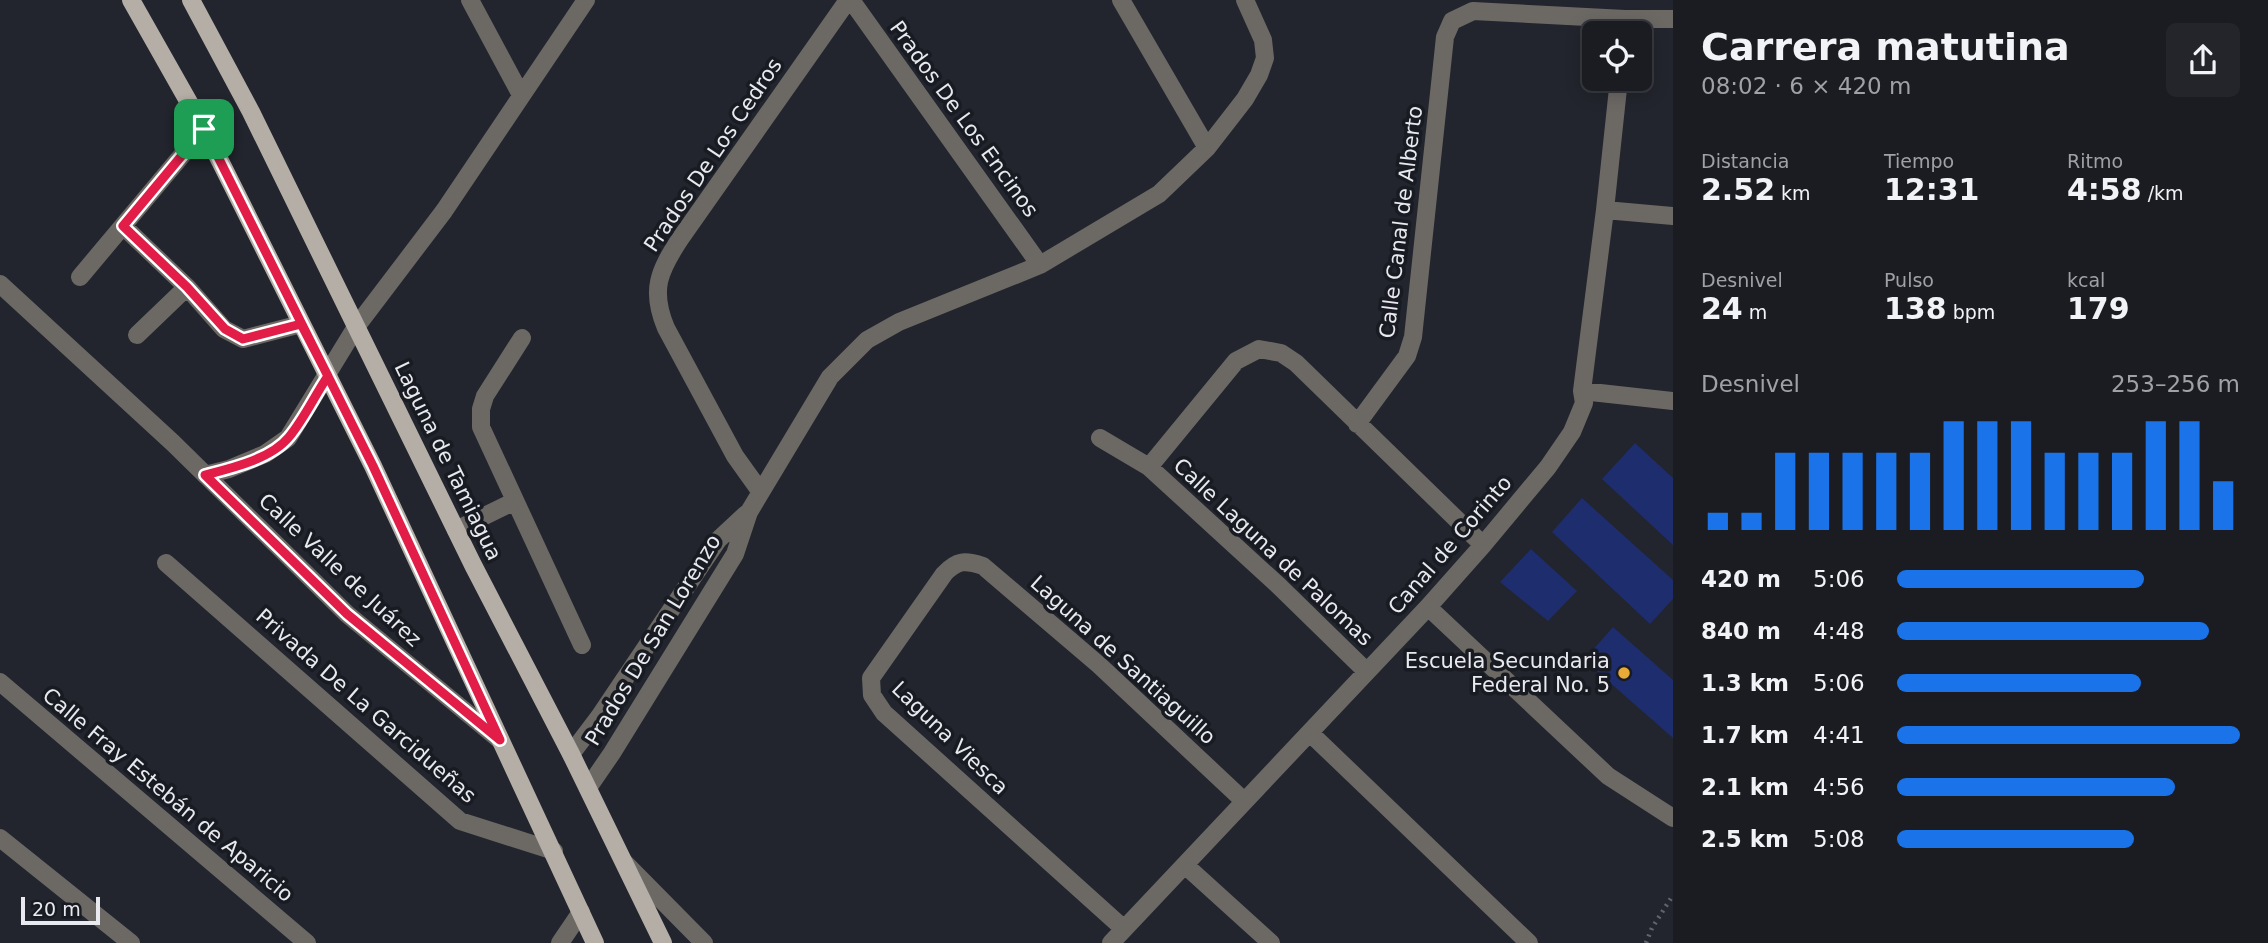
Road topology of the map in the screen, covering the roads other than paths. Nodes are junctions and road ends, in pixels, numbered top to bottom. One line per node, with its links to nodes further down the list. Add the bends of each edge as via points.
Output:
1 (131, 0): 13 (main road)
2 (191, 0): 23 (main road, Laguna de Tamiagua)
3 (470, 0): 12 (street)
4 (586, 0): 12 (street)
5 (850, 0): 18 (street, Prados De Los Encinos); 33 (street, Prados De Los Cedros, via 664,262 659,279 658,309 666,328 735,456)
6 (1121, 0): 14 (street)
7 (1245, 0): 14 (street, Prados De San Lorenzo, via 1263,40 1265,58 1245,99)
8 (1673, 19): 10 (street)
9 (1582, 22): 29 (street, Calle Canal de Alberto, via 1473,11 1452,21 1445,37 1413,337 1407,356)
10 (1652, 22)
11 (1618, 91): 15 (street, Canal de Corinto)
12 (521, 95): 23 (street, via 444,211)
13 (204, 129): 17 (street); 22 (main road)
14 (1207, 148): 18 (street, Prados De San Lorenzo, via 1159,194)
15 (1605, 210): 16 (street); 27 (street, Canal de Corinto)
16 (1673, 216)
17 (123, 226): 19 (street); 21 (street)
18 (1040, 265): 33 (street, Prados De San Lorenzo, via 899,322 867,340 830,377)
19 (80, 277)
20 (0, 284): 32 (street, Calle Valle de Juárez)
21 (187, 287): 22 (street, via 225,329 243,339); 24 (street)
22 (301, 324): 26 (main road)
23 (356, 327): 26 (street); 36 (main road, Laguna de Tamiagua)
24 (137, 335)
25 (522, 338): 34 (street, via 481,409 481,427)
26 (328, 376): 32 (street, via 288,438 265,454); 45 (main road)
27 (1582, 391): 28 (street); 37 (street, Canal de Corinto, via 1584,402 1572,432)
28 (1673, 401)
29 (1357, 424): 31 (street, via 1296,363 1281,353 1259,349 1237,361); 37 (street)
30 (1100, 438): 31 (street, Calle Laguna de Palomas)
31 (1149, 467): 42 (street, Calle Laguna de Palomas)
32 (205, 475): 45 (street, Calle Valle de Juárez, via 347,614)
33 (760, 491): 35 (street, Prados De San Lorenzo)
34 (515, 501): 36 (street); 41 (street)
35 (748, 512): 46 (street, Prados De San Lorenzo, via 718,540); 47 (street, Prados De San Lorenzo, via 735,554)
36 (456, 530): 46 (main road, Laguna de Tamiagua)
37 (1483, 545): 40 (street, Canal de Corinto)
38 (967, 560): 48 (street, Laguna de Santiaguillo, via 983,566 1099,665); 55 (street, Laguna Viesca, via 953,564 936,584 871,678 872,695 884,713)
39 (166, 563): 51 (street, Privada De La Garcidueñas, via 460,821)
40 (1428, 607): 42 (street, Canal de Corinto); 49 (street, via 1608,776)
41 (582, 645)
42 (1366, 671): 44 (street, Canal de Corinto)
43 (0, 682): 57 (street, Calle Fray Estebán de Aparicio)
44 (1310, 733): 48 (street, Canal de Corinto); 64 (street)
45 (500, 740): 51 (main road)
46 (571, 754): 47 (main road, Laguna de Tamiagua)
47 (588, 788): 52 (main road, Laguna de Tamiagua)
48 (1244, 801): 53 (street, Canal de Corinto)
49 (1673, 818)
50 (0, 838): 56 (street)
51 (554, 851): 54 (main road)
52 (623, 860): 60 (main road, Laguna de Tamiagua); 61 (street)
53 (1186, 866): 55 (street, Canal de Corinto); 63 (street)
54 (581, 912): 58 (street); 59 (main road)
55 (1124, 929): 62 (street, Canal de Corinto)
56 (131, 943)
57 (307, 943)
58 (560, 943)
59 (595, 943)
60 (663, 943)
61 (704, 943)
62 (1111, 943)
63 (1271, 943)
64 (1529, 943)

